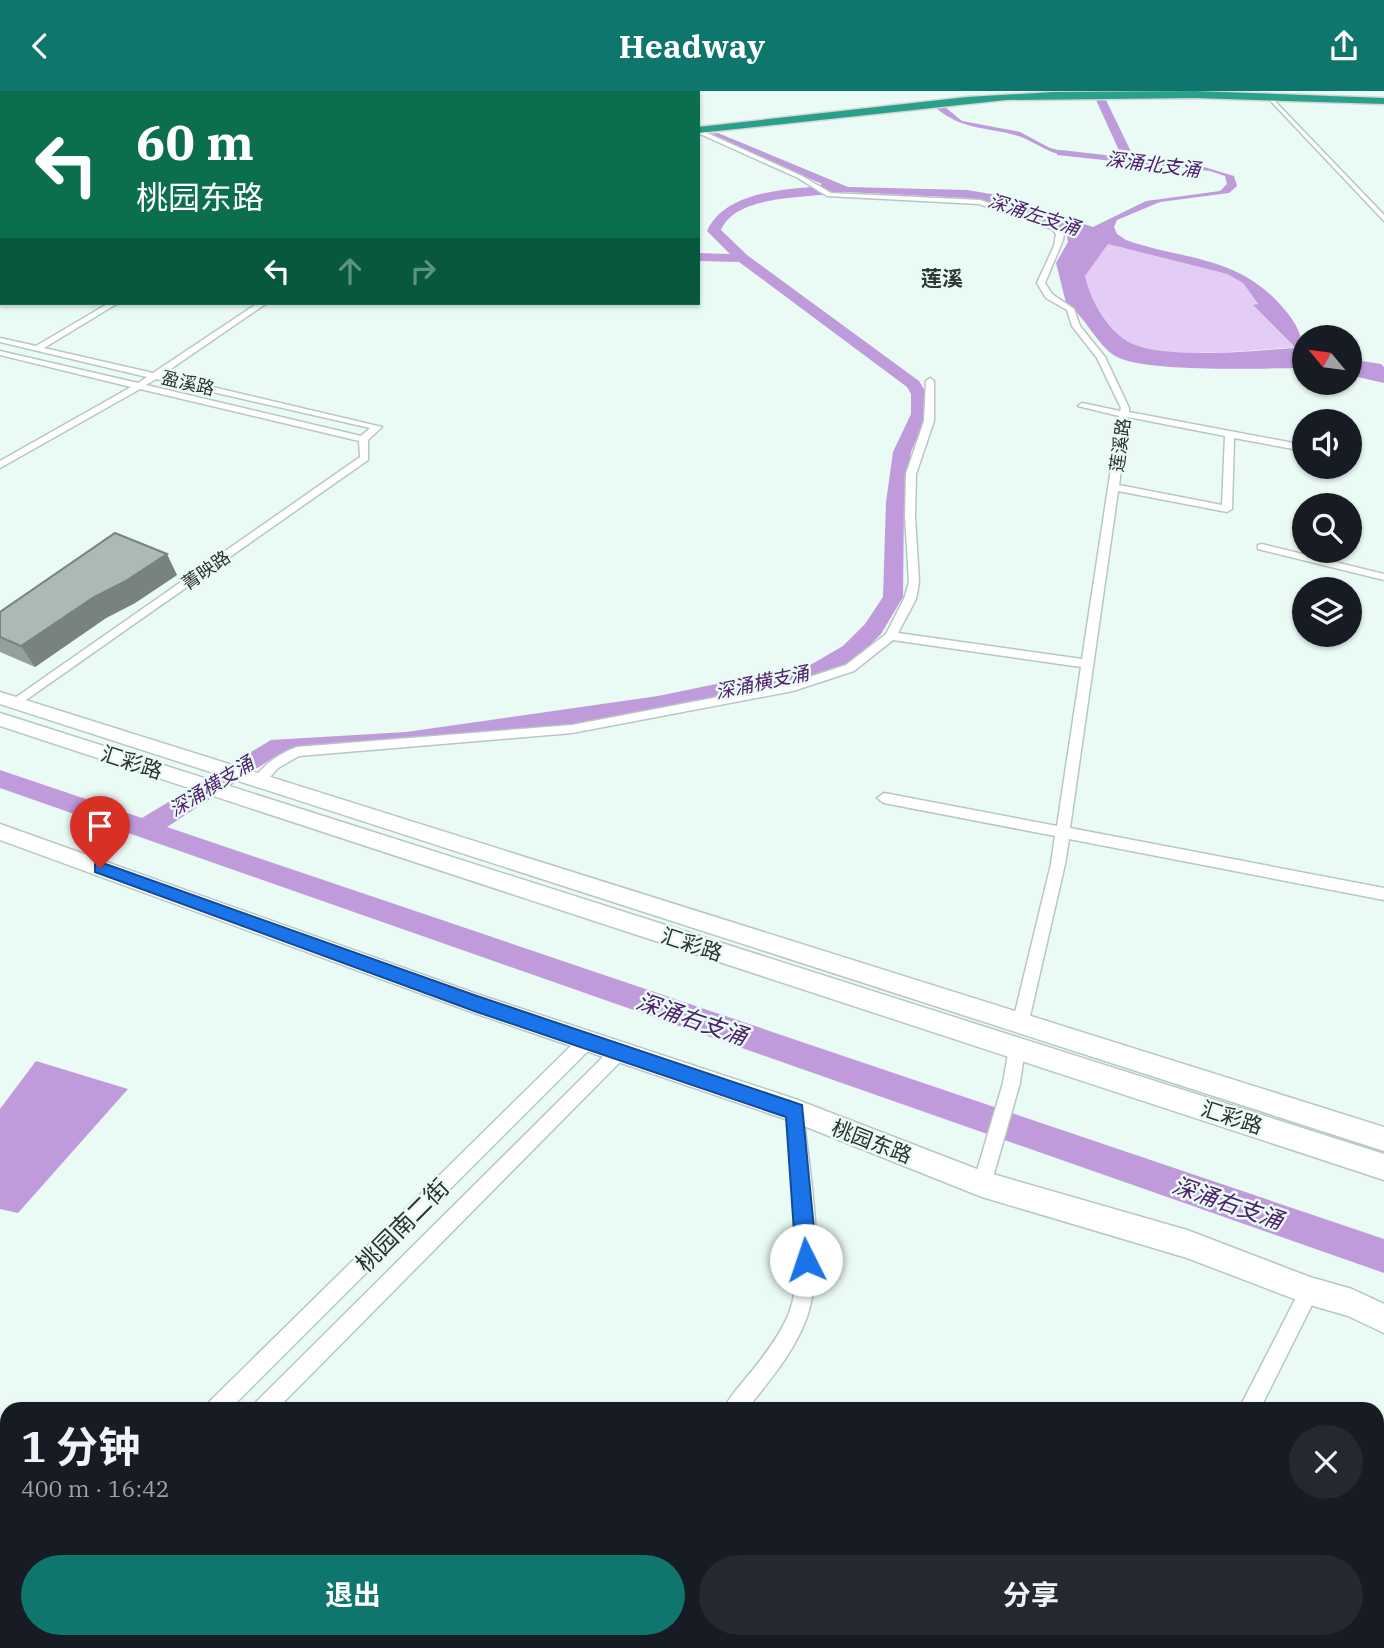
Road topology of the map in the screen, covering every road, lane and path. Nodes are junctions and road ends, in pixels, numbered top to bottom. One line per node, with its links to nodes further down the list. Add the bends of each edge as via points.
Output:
1 (1021, 91): 6 (highway, via 919,98)
2 (1236, 91): 3 (highway)
3 (1384, 96)
4 (1268, 97): 5 (highway); 7 (highway, via 1114,93 1003,97); 9 (street)
5 (1384, 101)
6 (700, 128)
7 (700, 128)
8 (700, 128): 19 (street, 莲溪路, via 800,177 822,193 980,202 1054,228 1060,234 1059,243 1041,283 1049,296 1070,309 1076,326 1101,357)
9 (1384, 219)
10 (111, 305): 13 (street)
11 (260, 305): 15 (street)
12 (0, 340): 13 (street, 盈溪路)
13 (36, 348): 15 (street, 盈溪路)
14 (0, 353): 17 (street, 盈溪路)
15 (155, 376): 17 (street); 20 (street, 盈溪路)
16 (930, 381): 28 (street, via 929,421 911,474 909,497 914,582)
17 (139, 386): 22 (street, 盈溪路); 24 (street)
18 (1082, 405): 19 (street)
19 (1125, 414): 21 (street); 25 (street, 莲溪路)
20 (377, 427): 22 (street, 菁映路)
21 (1230, 434): 23 (street); 25 (street, via 1227,509)
22 (363, 439): 30 (street, 菁映路, via 365,458)
23 (1292, 446)
24 (0, 465)
25 (1113, 487): 29 (street, 莲溪路)
26 (1262, 547): 27 (street)
27 (1384, 577)
28 (891, 636): 29 (street); 36 (street, via 850,668 793,687 572,729 297,752)
29 (1087, 664): 39 (street, 莲溪路)
30 (8, 701): 32 (street, 汇彩路)
31 (0, 719): 34 (street, 汇彩路)
32 (158, 750): 33 (street, 汇彩路); 34 (street)
33 (194, 762): 35 (street); 36 (street, 汇彩路)
34 (142, 765): 35 (street, 汇彩路)
35 (172, 775): 36 (street, 汇彩路)
36 (249, 786): 41 (street, 汇彩路)
37 (884, 798): 39 (street)
38 (0, 832): 42 (street, 桃园东路)
39 (1063, 832): 40 (street); 41 (street, 莲溪路)
40 (1384, 894)
41 (1019, 1037): 45 (street, 汇彩路); 46 (street, 汇彩路); 49 (street, 莲溪路, via 1007,1103)
42 (588, 1040): 43 (street, 桃园东路); 53 (street, 桃园南二街)
43 (620, 1051): 44 (street, 桃园东路); 54 (street, 桃园南二街)
44 (795, 1111): 49 (street, 桃园东路); 55 (street, via 806,1260 798,1315)
45 (1298, 1112): 46 (street); 47 (street, 汇彩路)
46 (1298, 1139): 48 (street, 汇彩路)
47 (1384, 1139)
48 (1384, 1167)
49 (982, 1184): 50 (street, 桃园东路, via 1187,1244)
50 (1310, 1291): 51 (street, 桃园东路, via 1352,1303); 52 (street, 桃园东路); 56 (street)
51 (1384, 1319)
52 (1384, 1335)
53 (223, 1402)
54 (271, 1402)
55 (739, 1402)
56 (1253, 1402)

